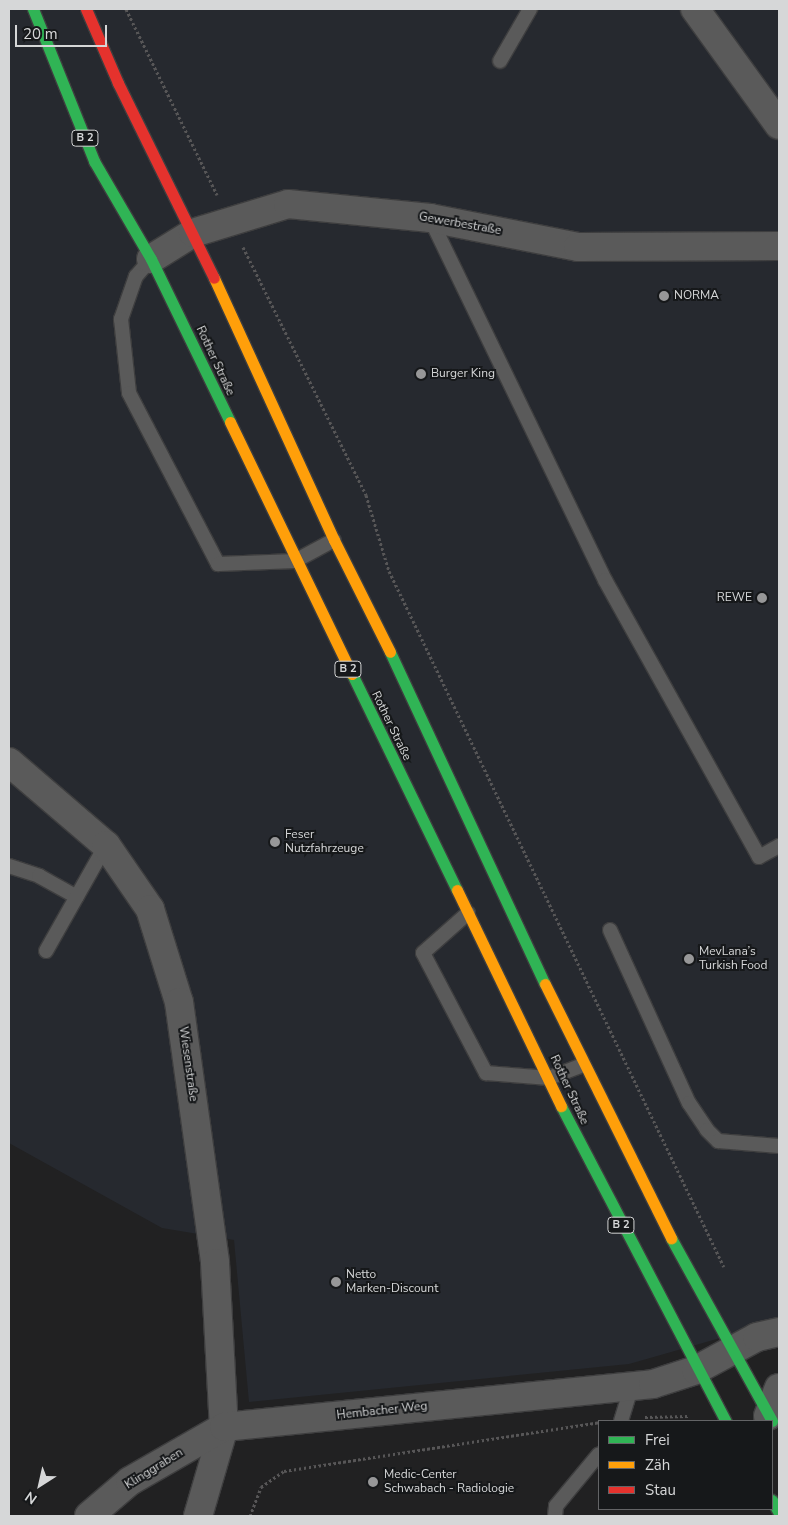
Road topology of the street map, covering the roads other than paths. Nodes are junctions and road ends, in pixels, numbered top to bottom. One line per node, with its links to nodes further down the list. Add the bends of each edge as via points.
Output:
1 (33, 9): 10 (main road, Rother Straße / B 2, via 94,161)
2 (86, 9): 8 (main road, Rother Straße, via 118,84)
3 (530, 9): 5 (lane)
4 (695, 9): 6 (street)
5 (500, 61)
6 (779, 125)
7 (430, 218): 8 (street, Gewerbestraße, via 288,204); 9 (street, Gewerbestraße, via 578,247); 15 (lane, via 605,580 759,857)
8 (192, 233): 10 (street, Gewerbestraße); 11 (main road, Rother Straße)
9 (779, 246)
10 (144, 267): 12 (main road, Rother Straße / B 2); 12 (lane, via 122,319 129,393 218,564)
11 (334, 540): 12 (lane); 21 (main road, Rother Straße, via 368,604)
12 (295, 561): 18 (main road, Rother Straße / B 2)
13 (9, 762): 14 (street, Wiesenstraße)
14 (106, 845): 17 (lane); 33 (street, Wiesenstraße, via 150,909 179,1002 215,1263)
15 (779, 846)
16 (9, 866): 17 (lane, via 39,876)
17 (77, 898): 20 (lane)
18 (468, 913): 22 (main road, Rother Straße / B 2); 22 (lane, via 423,953 486,1073)
19 (610, 930): 23 (lane, via 703,1126 718,1141)
20 (46, 951)
21 (583, 1065): 22 (lane); 25 (main road, Rother Straße)
22 (549, 1078): 26 (main road, Rother Straße / B 2, via 586,1159)
23 (779, 1146)
24 (779, 1332): 25 (street, Hembacher Weg, via 757,1337)
25 (731, 1352): 26 (street, Hembacher Weg); 31 (main road, Rother Straße)
26 (696, 1370): 27 (street, Hembacher Weg, via 653,1384); 30 (main road, Rother Straße / B 2)
27 (632, 1386): 29 (lane); 33 (street, Hembacher Weg)
28 (779, 1388): 32 (street)
29 (622, 1420)
30 (725, 1420)
31 (771, 1420)
32 (773, 1423)
33 (224, 1427): 37 (street, Klinggraben, via 130,1481); 38 (street)
34 (598, 1455): 39 (lane, via 556,1506)
35 (773, 1502): 36 (main road)
36 (779, 1513)
37 (89, 1516)
38 (198, 1516)
39 (555, 1516)

